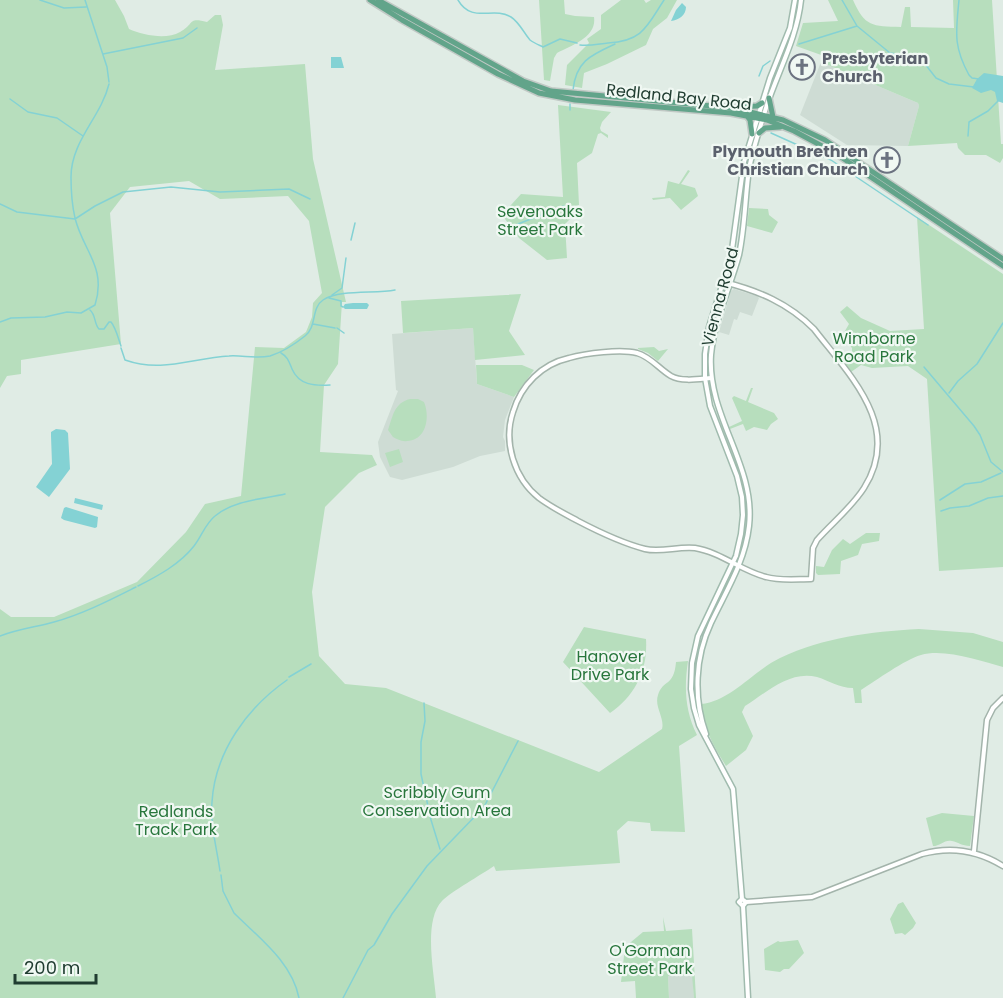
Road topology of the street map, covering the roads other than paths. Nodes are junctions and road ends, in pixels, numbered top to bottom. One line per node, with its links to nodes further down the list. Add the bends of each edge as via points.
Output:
1 (370, 0): 8 (main road, Redland Bay Road, via 518,85 539,93 575,100)
2 (378, 0): 7 (main road, Redland Bay Road, via 523,81 551,92)
3 (795, 0): 6 (main road, via 788,34)
4 (801, 0): 5 (main road, via 795,33)
5 (769, 98): 9 (main road); 10 (main road)
6 (762, 103): 7 (main road); 9 (main road)
7 (733, 108): 9 (main road, Redland Bay Road)
8 (747, 116): 9 (main road, Redland Bay Road); 12 (main road)
9 (761, 117): 10 (main road, Redland Bay Road); 11 (main road, Redland Bay Road); 12 (main road, Vienna Road)
10 (773, 117): 13 (main road, Redland Bay Road, via 817,136)
11 (785, 127): 12 (main road, via 768,127); 13 (main road, Redland Bay Road)
12 (755, 133): 16 (main road, Vienna Road, via 742,173 734,247); 17 (main road, Vienna Road, via 742,239)
13 (853, 162): 14 (main road, Redland Bay Road); 15 (main road, Redland Bay Road)
14 (1003, 260)
15 (1003, 266)
16 (724, 282): 17 (main road); 18 (main road, Vienna Road, via 706,338)
17 (730, 283): 19 (main road, Vienna Road, via 712,344); 21 (main road, via 786,305 814,329 872,410 878,444 872,474 813,548 811,579 765,578)
18 (705, 378): 19 (main road); 20 (main road, Vienna Road, via 710,406 742,497 741,534); 20 (main road, via 675,378 634,353 562,360 542,370 522,391 512,415 509,441 522,480 539,498 594,530 645,549 696,548)
19 (711, 378): 21 (main road, Vienna Road, via 748,495 749,526)
20 (733, 563): 21 (main road); 23 (main road, Vienna Road, via 703,625 692,663 694,708)
21 (739, 566): 23 (main road, Vienna Road, via 708,627 698,665 699,708)
22 (1003, 698): 24 (main road, via 987,720)
23 (711, 745): 26 (main road, Vienna Road, via 735,796 742,899 739,902)
24 (974, 851): 25 (main road); 26 (main road, via 931,851 812,897)
25 (1003, 866)
26 (744, 904): 27 (main road)
27 (748, 998)

